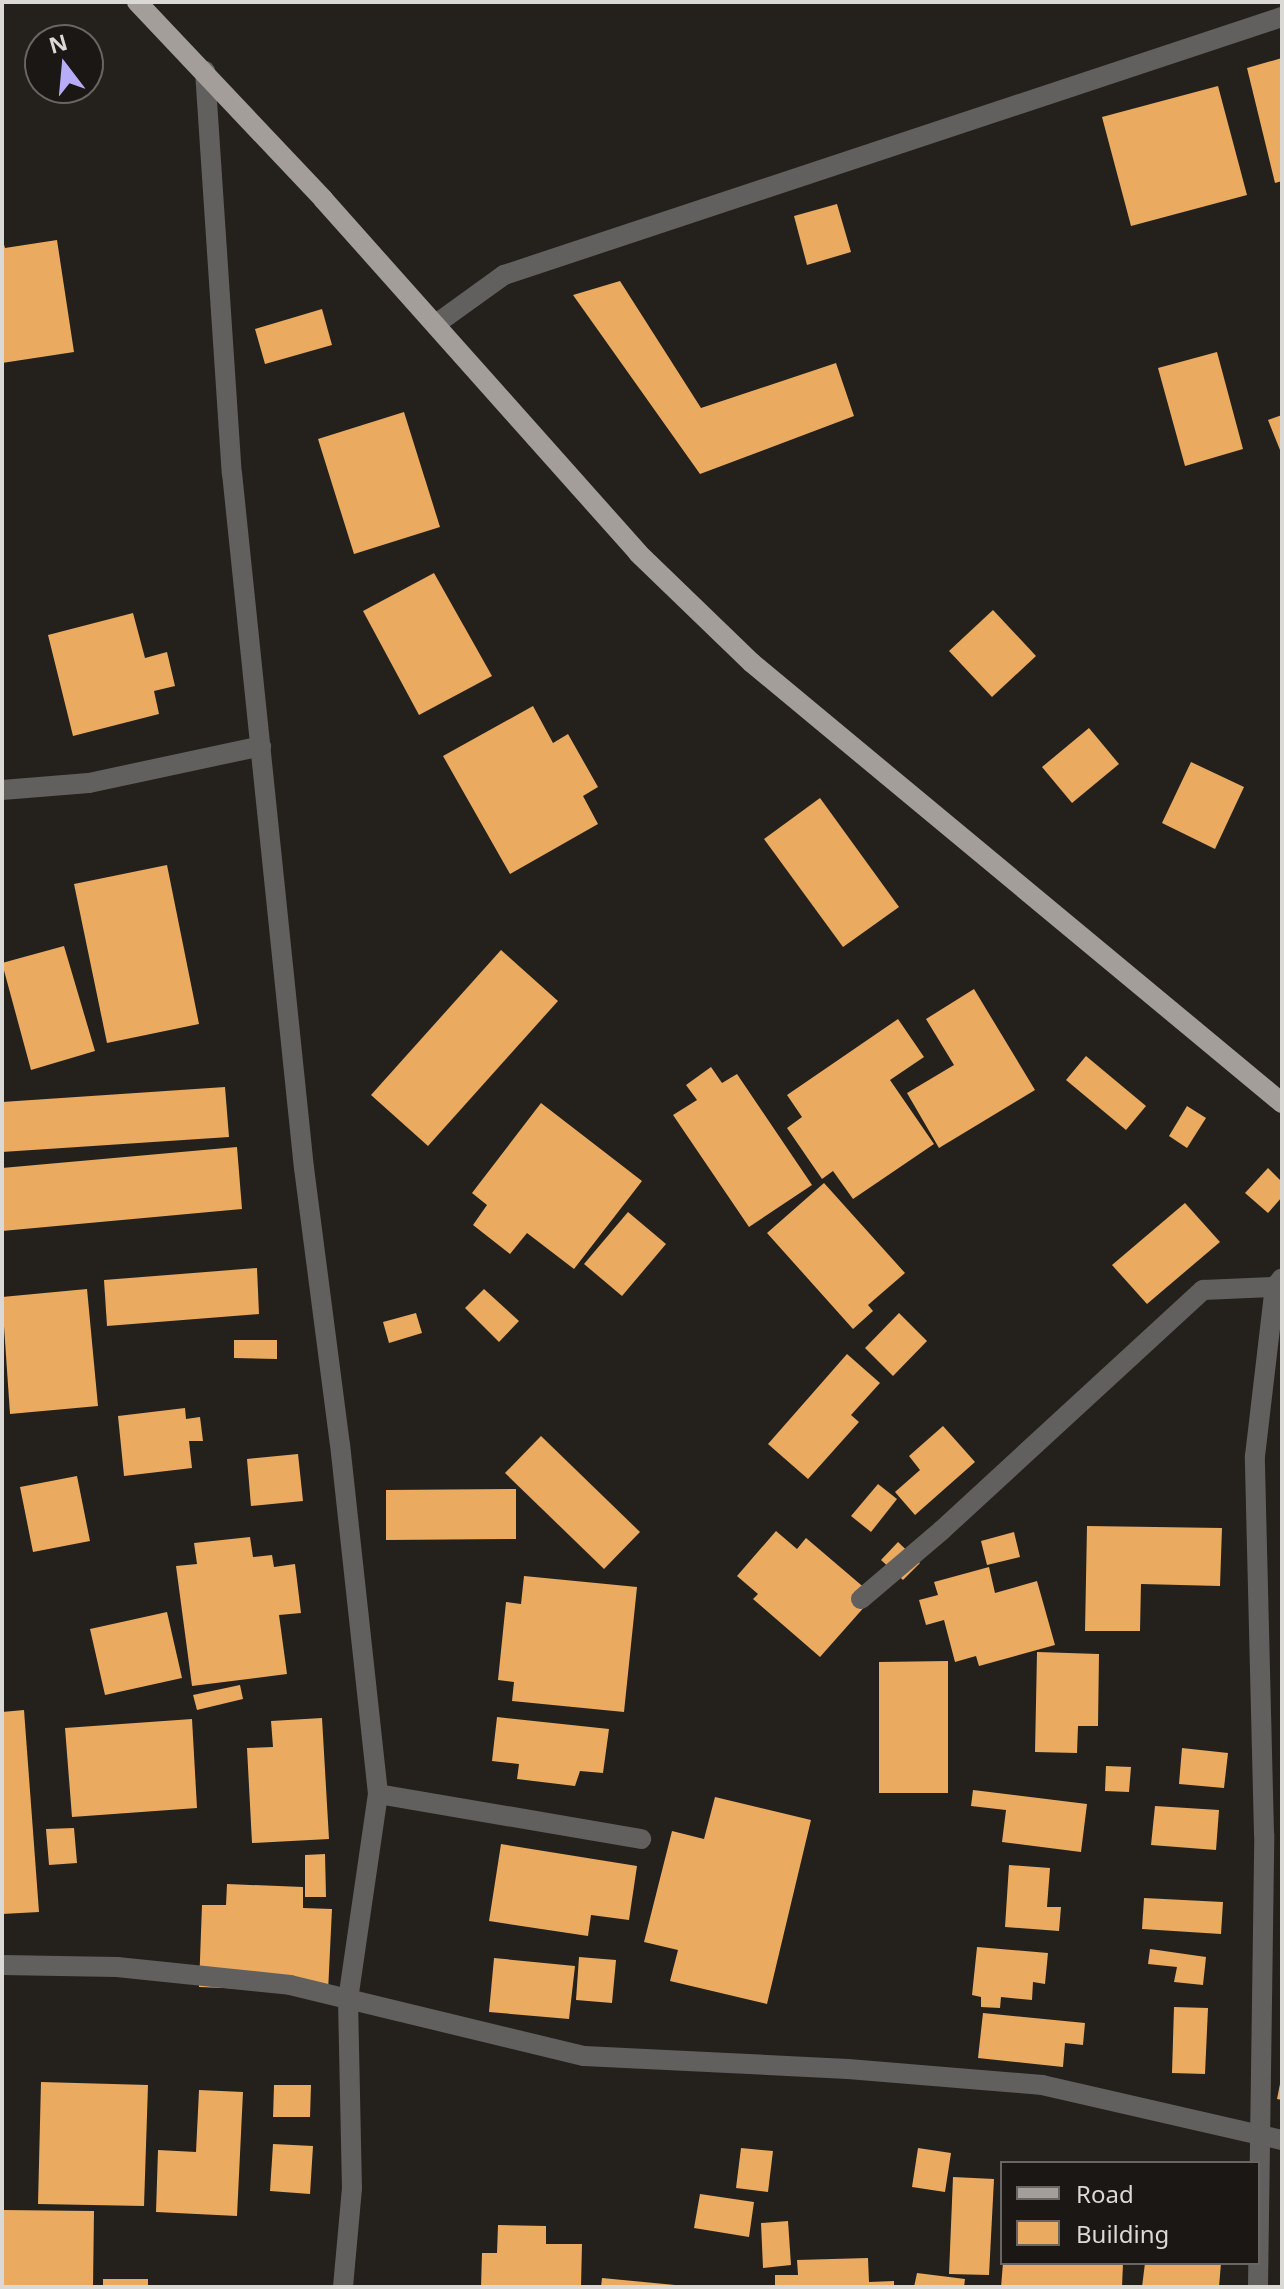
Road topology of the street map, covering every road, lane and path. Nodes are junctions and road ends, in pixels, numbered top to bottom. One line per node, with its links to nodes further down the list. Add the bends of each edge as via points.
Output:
1 (137, 2): 3 (main road)
2 (1282, 17): 4 (street, via 504,275)
3 (205, 71): 4 (main road); 5 (street, via 232,473)
4 (436, 324): 7 (main road, via 638,553 752,663)
5 (261, 746): 6 (street, via 89,783); 10 (street, via 304,1168)
6 (2, 790)
7 (1282, 1103)
8 (1279, 1282): 9 (street, via 1203,1290); 14 (street, via 1255,1456 1264,1834)
9 (861, 1599)
10 (378, 1794): 11 (street); 13 (street)
11 (641, 1839)
12 (2, 1965): 13 (street, via 117,1967 290,1985)
13 (348, 1999): 14 (street, via 584,2056 1042,2085); 18 (street, via 352,2188)
14 (1261, 2136): 15 (street); 16 (street)
15 (1282, 2140)
16 (1260, 2186)
17 (1258, 2265): 19 (street)
18 (343, 2287)
19 (1258, 2287)

